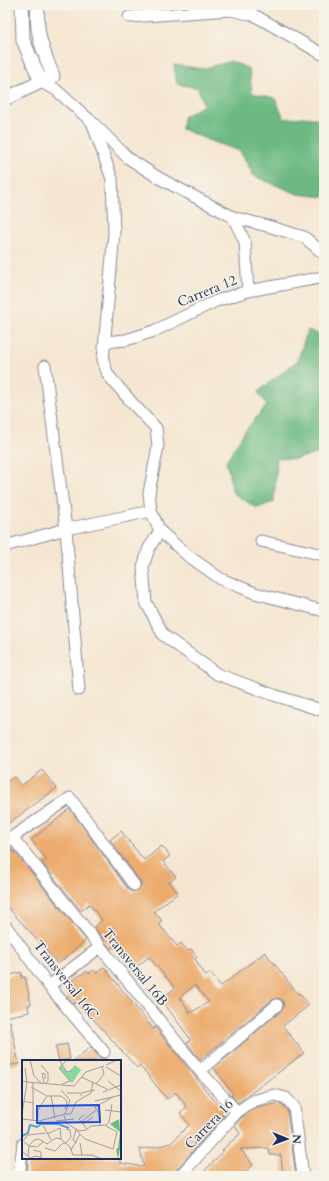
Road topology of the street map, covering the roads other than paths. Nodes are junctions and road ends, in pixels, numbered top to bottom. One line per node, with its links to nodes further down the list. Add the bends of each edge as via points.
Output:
1 (22, 5): 6 (street, via 23,40)
2 (38, 5): 5 (street, via 37,30)
3 (129, 17): 4 (street, via 230,10 254,15)
4 (324, 55)
5 (53, 76): 6 (street); 7 (street)
6 (41, 82): 7 (street); 8 (street)
7 (55, 89): 9 (street)
8 (5, 99)
9 (92, 122): 10 (street, via 128,158 159,178); 14 (street, via 112,179 114,233)
10 (233, 217): 11 (street, via 304,237); 13 (street, via 245,242)
11 (324, 254)
12 (324, 278): 13 (street, Carrera 12)
13 (248, 291): 14 (street, Carrera 12, via 216,301 154,331 126,340)
14 (105, 342): 16 (street, via 103,360 108,375 156,428 158,446 150,493)
15 (45, 366): 17 (street)
16 (151, 511): 17 (street); 18 (street)
17 (66, 530): 20 (street); 23 (street)
18 (160, 531): 22 (street, via 187,555 221,579 255,594); 24 (street, via 149,548 143,567 146,602 163,635 217,674)
19 (261, 541): 21 (street)
20 (5, 546)
21 (324, 555)
22 (324, 611)
23 (79, 690)
24 (324, 711)
25 (8, 840): 26 (street, via 70,798); 28 (street, Transversal 16B)
26 (134, 885)
27 (5, 925): 29 (street, Transversal 16C)
28 (100, 947): 29 (street); 32 (street, Transversal 16B)
29 (49, 986): 31 (street, Transversal 16C)
30 (277, 1005): 32 (street)
31 (104, 1052)
32 (200, 1071): 33 (street, Transversal 16B)
33 (237, 1112): 36 (street, Carrera 16); 37 (street, Carrera 16, via 253,1101 274,1095 286,1098 294,1108)
34 (22, 1152): 35 (street)
35 (19, 1176)
36 (180, 1176)
37 (303, 1176)

